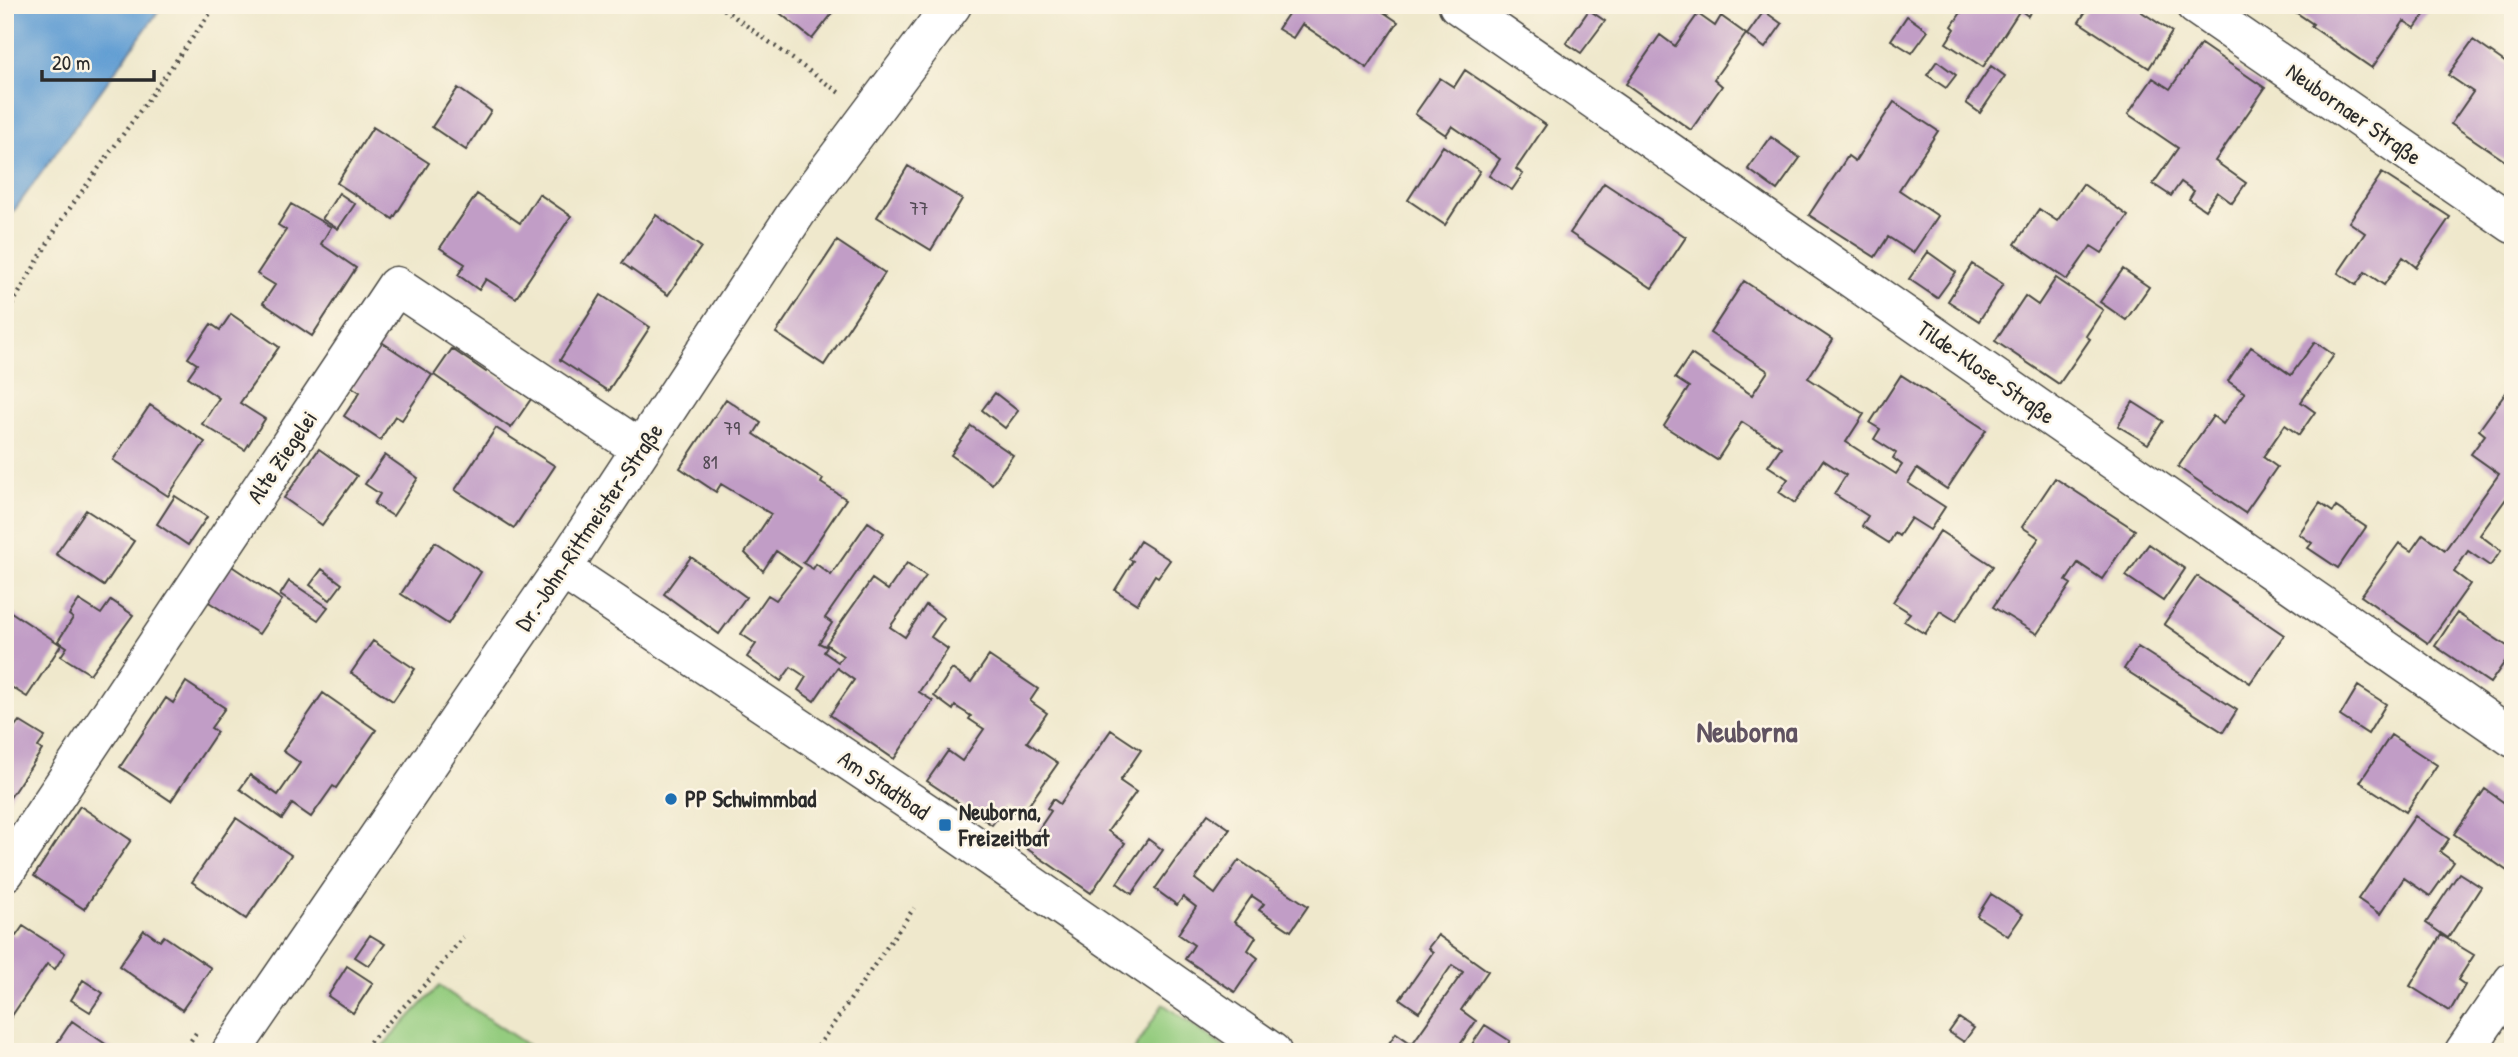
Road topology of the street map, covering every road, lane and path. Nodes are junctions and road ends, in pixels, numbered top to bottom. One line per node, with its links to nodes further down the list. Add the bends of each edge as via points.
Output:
1 (216, 5): 8 (path, via 60,222)
2 (718, 5): 6 (path)
3 (952, 5): 6 (street, Dr.-John-Rittmeister-Straße)
4 (1458, 5): 11 (street, Tilde-Klose-Straße)
5 (2195, 5): 7 (street, Neubornaer Straße)
6 (870, 116): 9 (street, Dr.-John-Rittmeister-Straße, via 797,212)
7 (2513, 223)
8 (5, 317)
9 (641, 449): 10 (street, Dr.-John-Rittmeister-Straße); 12 (street, Alte Ziegelei, via 396,286)
10 (562, 569): 16 (street, Dr.-John-Rittmeister-Straße); 19 (street, Am Stadtbad)
11 (2507, 722)
12 (5, 872)
13 (914, 908): 18 (path)
14 (463, 937): 17 (path)
15 (2513, 981): 20 (street)
16 (231, 1052)
17 (360, 1052)
18 (814, 1052)
19 (1272, 1052)
20 (2464, 1052)

